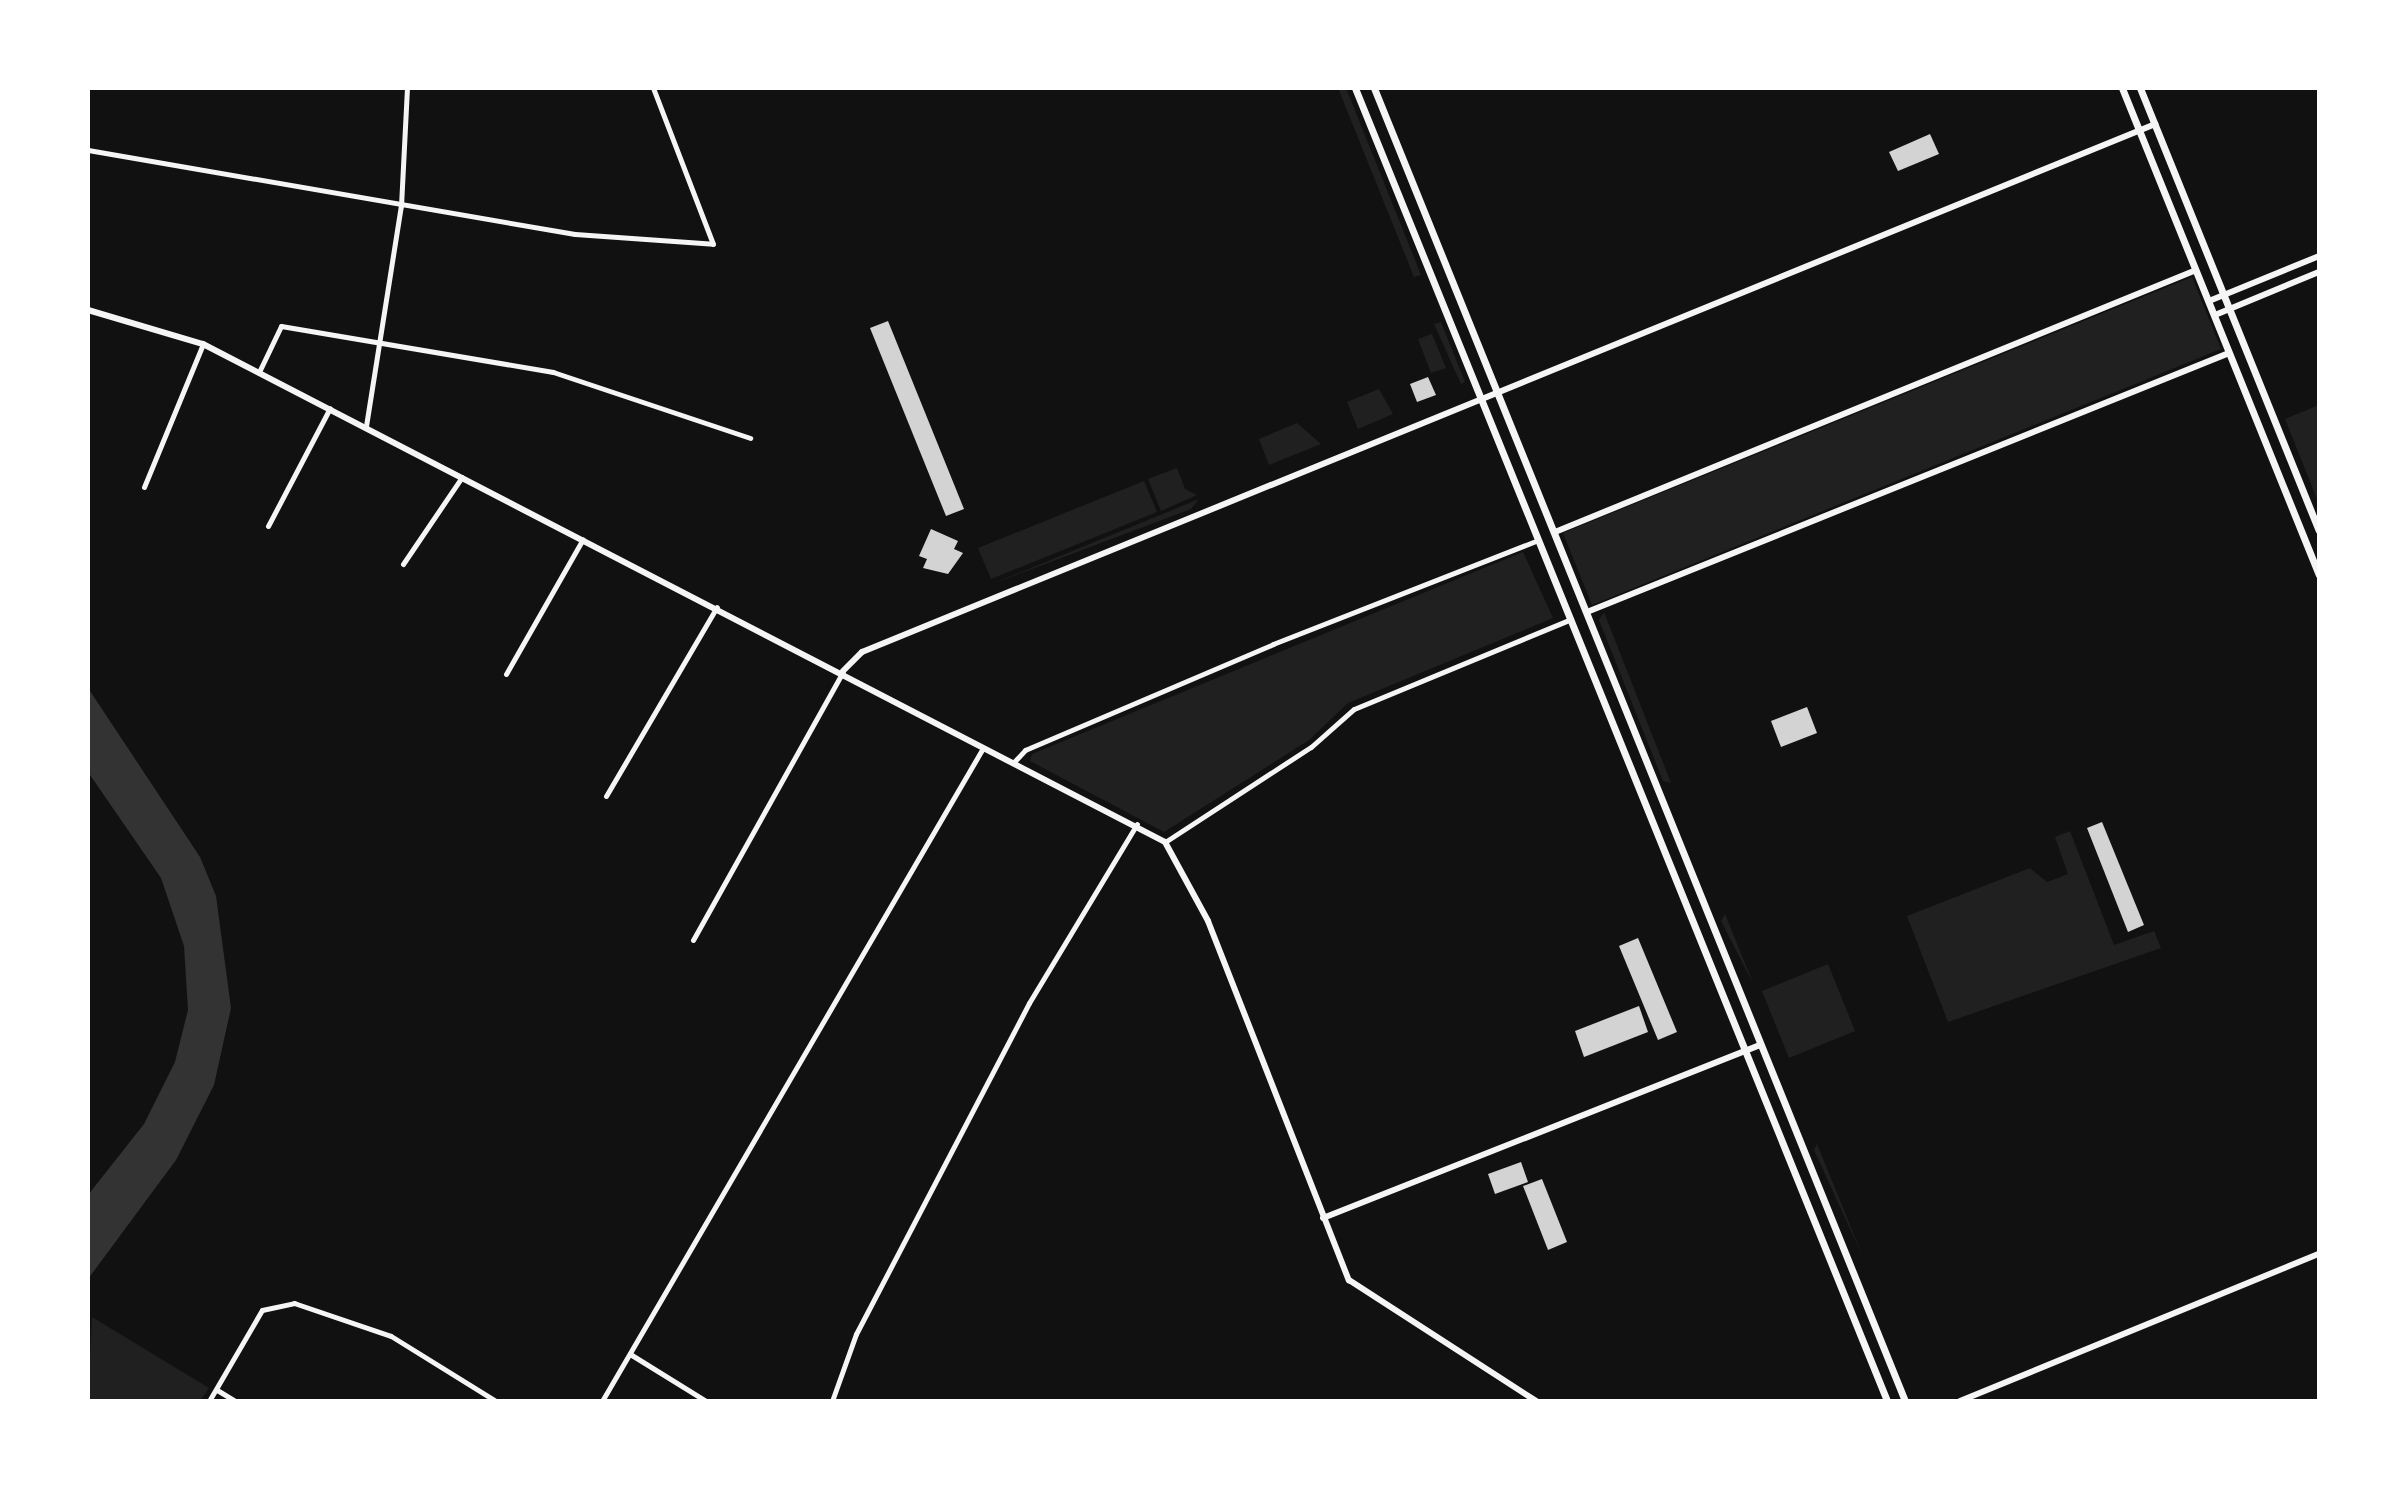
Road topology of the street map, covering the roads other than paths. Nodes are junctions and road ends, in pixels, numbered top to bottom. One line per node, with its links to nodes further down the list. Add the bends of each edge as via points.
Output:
1 (407, 88): 10 (street)
2 (653, 88): 10 (street, via 713,244 637,243)
3 (1355, 88): 24 (main road)
4 (1374, 88): 23 (main road)
5 (2122, 88): 8 (main road)
6 (2140, 88): 7 (main road)
7 (2155, 124): 8 (street); 14 (main road)
8 (2139, 130): 12 (main road); 23 (street)
9 (88, 150): 10 (street)
10 (401, 206): 20 (street)
11 (2319, 256): 14 (street)
12 (2196, 270): 15 (main road); 32 (street)
13 (2319, 272): 16 (street)
14 (2225, 295): 15 (street); 16 (main road)
15 (2209, 301): 18 (main road)
16 (2230, 309): 18 (street); 31 (main road)
17 (88, 310): 19 (street)
18 (2215, 315): 21 (main road)
19 (203, 344): 22 (street); 29 (street)
20 (382, 344): 22 (street, via 279,326); 26 (street); 27 (street, via 553,372)
21 (2229, 353): 36 (main road); 38 (street)
22 (259, 372): 25 (street)
23 (1498, 392): 24 (street); 32 (main road)
24 (1481, 399): 34 (main road); 40 (street, via 862,652)
25 (330, 408): 26 (street); 30 (street)
26 (366, 426): 28 (street)
27 (750, 438)
28 (462, 477): 33 (street); 35 (street)
29 (144, 487)
30 (268, 526)
31 (2319, 530)
32 (1555, 532): 38 (main road)
33 (583, 539): 37 (street); 41 (street)
34 (1538, 540): 39 (main road); 43 (street, via 1273,644 1025,750)
35 (403, 564)
36 (2319, 575)
37 (717, 607): 40 (street); 44 (street)
38 (1587, 612): 48 (main road)
39 (1571, 619): 46 (street, via 1354,709 1311,747); 49 (main road)
40 (843, 671): 42 (street); 47 (street)
41 (506, 674)
42 (983, 748): 43 (street); 52 (street)
43 (1013, 763): 45 (street)
44 (606, 796)
45 (1137, 824): 46 (street); 59 (street, via 1029,1003 856,1334)
46 (1165, 842): 50 (street, via 1208,921)
47 (693, 940)
48 (1761, 1045): 49 (street); 62 (main road)
49 (1745, 1051): 50 (street); 61 (main road)
50 (1323, 1218): 60 (street, via 1339,1262 1361,1292)
51 (2319, 1254): 63 (street)
52 (630, 1354): 57 (street); 58 (street)
53 (217, 1390): 54 (street); 55 (street); 56 (street, via 262,1310 284,1304 319,1307 391,1336)
54 (209, 1401)
55 (235, 1401)
56 (496, 1401)
57 (602, 1401)
58 (706, 1401)
59 (832, 1401)
60 (1536, 1401)
61 (1887, 1401)
62 (1905, 1401)
63 (1960, 1401)

